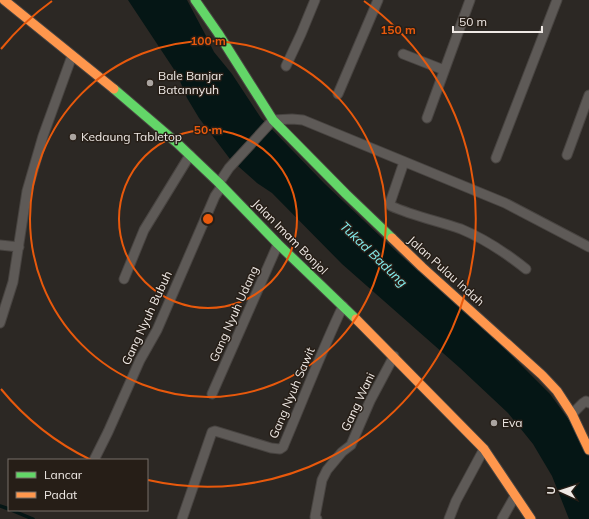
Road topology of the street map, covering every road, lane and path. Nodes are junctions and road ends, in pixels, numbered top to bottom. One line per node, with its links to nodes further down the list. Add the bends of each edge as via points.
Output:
1 (4, 0): 8 (main road, Jalan Imam Bonjol)
2 (195, 0): 14 (main road, Jalan Pulau Indah, via 218,33)
3 (315, 0): 9 (street)
4 (378, 0): 11 (street)
5 (470, 0): 10 (street)
6 (557, 0): 17 (street)
7 (403, 54): 10 (street)
8 (72, 56): 15 (main road, Jalan Imam Bonjol); 22 (street, via 43,136 28,191)
9 (286, 66)
10 (444, 70): 13 (street)
11 (338, 94)
12 (589, 95): 16 (street)
13 (426, 118)
14 (271, 122): 18 (street, via 292,118 303,120); 19 (street, Gang Nyuh Bubuh, via 229,168); 31 (main road, Jalan Pulau Indah, via 422,267 542,375 557,391)
15 (190, 155): 19 (main road, Jalan Imam Bonjol); 25 (street, via 144,230)
16 (567, 155)
17 (496, 158)
18 (404, 162): 23 (street, via 505,203); 24 (street, via 391,206 481,238 501,249)
19 (221, 184): 20 (main road, Jalan Imam Bonjol); 34 (street, Gang Nyuh Bubuh, via 157,330 140,360)
20 (278, 244): 26 (main road, Jalan Imam Bonjol); 29 (street, Gang Nyuh Udang)
21 (0, 245): 22 (street)
22 (19, 247): 27 (street, via 13,282)
23 (589, 247)
24 (526, 269)
25 (124, 279)
26 (343, 306): 28 (main road, Jalan Imam Bonjol); 37 (street, Gang Nyuh Sawit, via 283,447 272,448 215,431)
27 (0, 323)
28 (394, 356): 32 (main road, Jalan Imam Bonjol); 36 (street, Gang Wani, via 370,401 351,445 327,470 322,480)
29 (212, 394)
30 (589, 403): 31 (street, via 582,403)
31 (572, 414): 33 (main road, Jalan Pulau Indah)
32 (484, 449): 35 (main road, Jalan Imam Bonjol); 38 (street)
33 (589, 450)
34 (94, 459)
35 (515, 496): 39 (street); 40 (main road, Jalan Imam Bonjol)
36 (316, 518)
37 (182, 519)
38 (449, 519)
39 (502, 519)
40 (531, 519)

